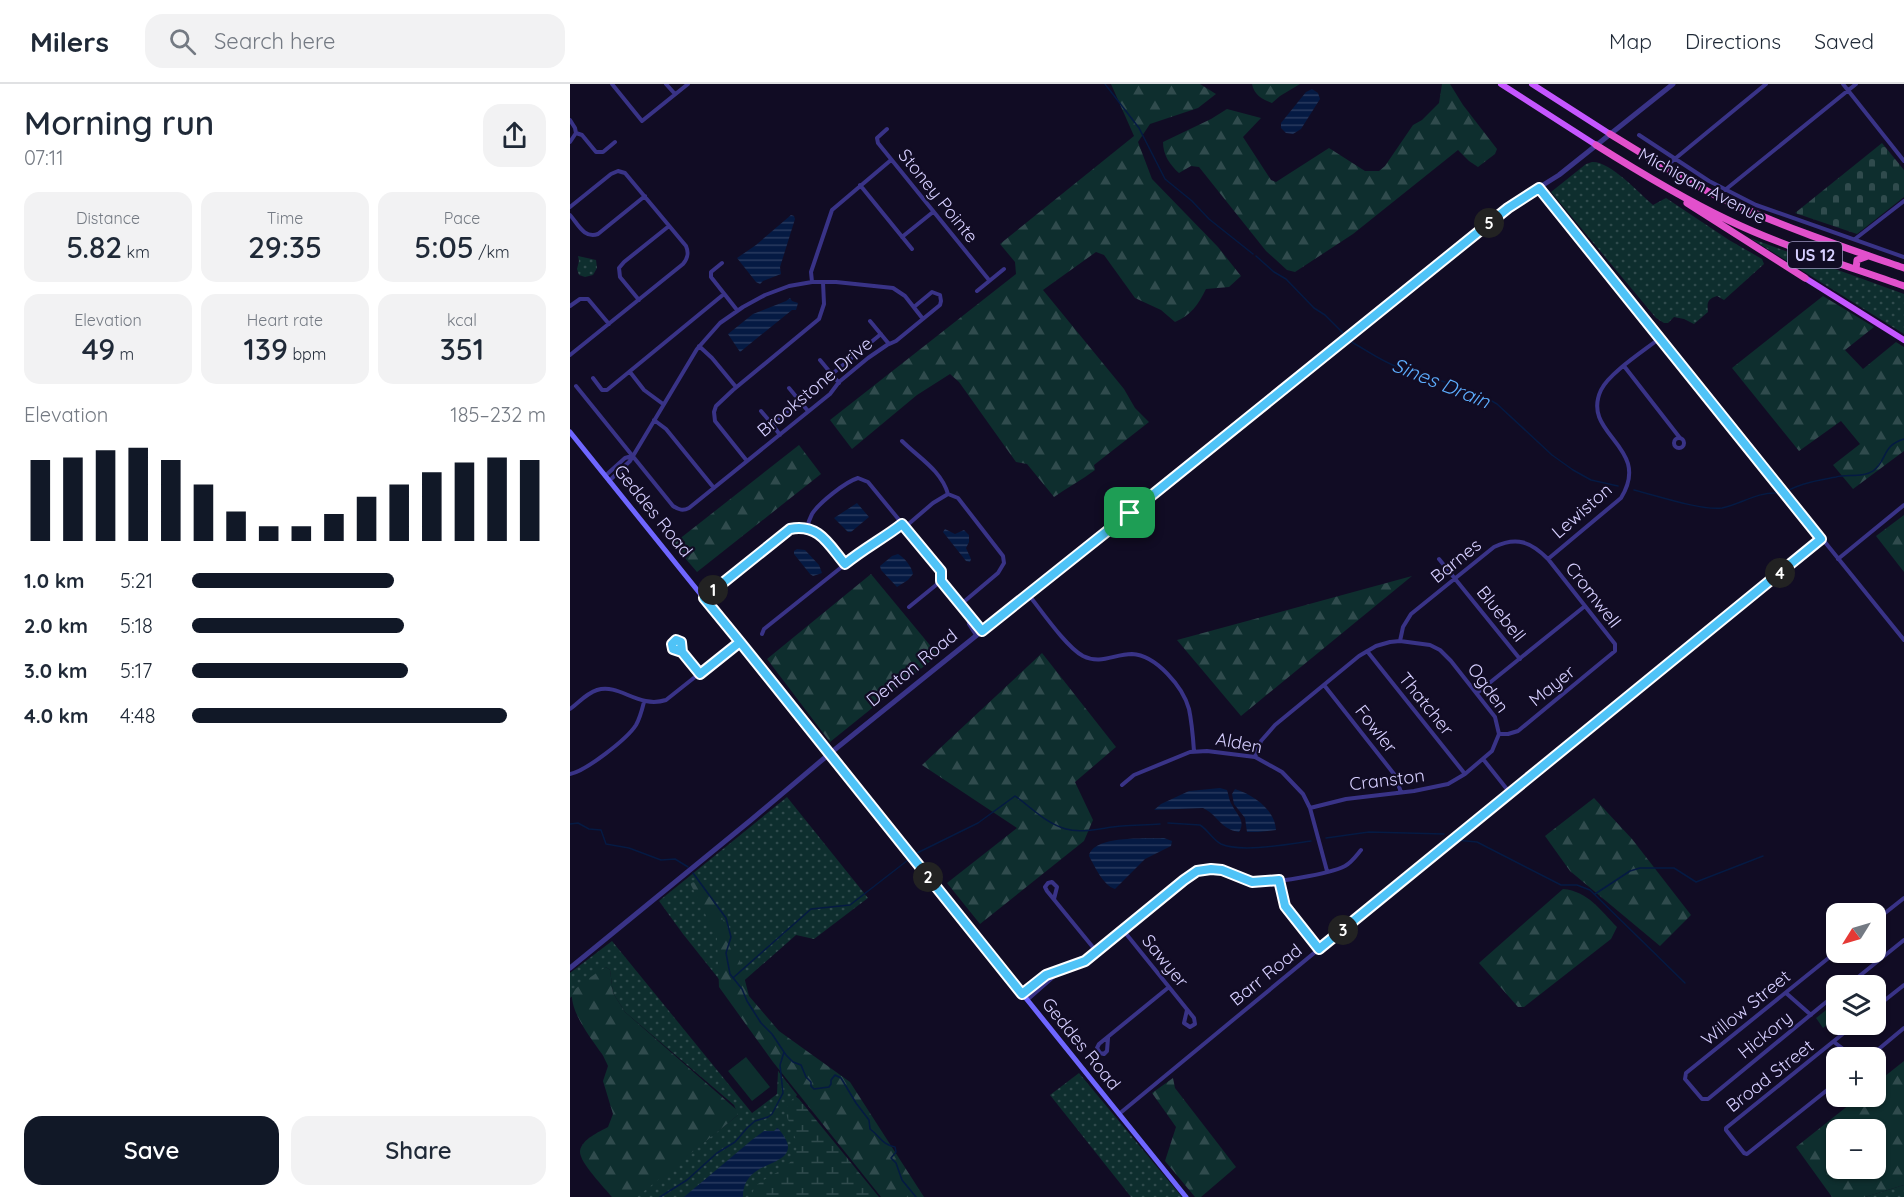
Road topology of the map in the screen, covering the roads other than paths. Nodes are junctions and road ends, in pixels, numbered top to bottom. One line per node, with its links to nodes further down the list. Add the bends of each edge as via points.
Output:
1 (612, 84): 11 (street, via 642,121)
2 (666, 84): 11 (street)
3 (688, 84): 11 (street)
4 (1501, 84): 19 (main road, Michigan Avenue / US 12)
5 (1532, 84): 15 (main road, Michigan Avenue / US 12)
6 (1673, 84): 15 (street, Denton Road)
7 (1766, 84): 20 (street)
8 (1843, 84): 10 (street)
9 (1856, 84): 10 (street)
10 (1848, 90): 22 (street); 26 (street)
11 (675, 94)
12 (570, 120): 14 (street)
13 (887, 129): 21 (street, Stoney Pointe, via 877,138)
14 (576, 133): 17 (street); 18 (street, via 598,153)
15 (1610, 134): 19 (street, Denton Road); 23 (highway, Michigan Avenue / US 12)
16 (1639, 135): 20 (street)
17 (570, 142)
18 (615, 142)
19 (1596, 144): 25 (street, Denton Road); 27 (highway, Michigan Avenue / US 12)
20 (1673, 158): 23 (street); 26 (street)
21 (891, 160): 24 (street); 32 (street, Stoney Pointe)
22 (1904, 160)
23 (1664, 167): 31 (highway, Michigan Avenue / US 12)
24 (860, 185): 36 (street); 47 (street, via 830,214 811,272)
25 (1539, 188): 60 (street); 99 (street, Denton Road, via 1508,208)
26 (1725, 190): 37 (street)
27 (1673, 192): 34 (highway, Michigan Avenue / US 12); 45 (highway)
28 (645, 196): 30 (street, via 625,173 618,171); 33 (street, via 593,236 585,233); 35 (street)
29 (1904, 201): 37 (street)
30 (570, 207)
31 (1747, 210): 34 (highway, via 1745,221); 39 (highway, Michigan Avenue / US 12)
32 (933, 212): 36 (street); 46 (street, Stoney Pointe)
33 (570, 215)
34 (1728, 220): 44 (highway, Michigan Avenue / US 12)
35 (669, 225): 52 (street, via 686,246 686,261); 52 (street, via 619,268 620,277)
36 (902, 237): 38 (street)
37 (1854, 240): 40 (street)
38 (912, 249)
39 (1868, 256): 42 (highway, Michigan Avenue / US 12); 44 (highway, via 1855,262)
40 (1904, 257)
41 (722, 263): 51 (street, via 710,274)
42 (1904, 268)
43 (1004, 269): 46 (street)
44 (1856, 269): 49 (highway, Michigan Avenue / US 12)
45 (1805, 278): 61 (main road)
46 (990, 280): 50 (street)
47 (812, 282): 48 (street); 55 (street, via 789,286)
48 (823, 282): 54 (street, via 887,286 900,291); 72 (street, via 824,304 819,319)
49 (1904, 286)
50 (977, 291)
51 (724, 294): 55 (street); 67 (street)
52 (639, 300): 58 (street)
53 (570, 306): 58 (street, via 588,299)
54 (914, 307): 56 (street); 56 (street, Brookstone Drive, via 932,292 940,295 940,305)
55 (737, 310): 63 (street)
56 (923, 319): 62 (street, Brookstone Drive)
57 (870, 321): 59 (street)
58 (609, 324): 64 (street)
59 (881, 334): 62 (street); 68 (street)
60 (1660, 338): 66 (street, Lewiston); 92 (street)
61 (1904, 340)
62 (889, 344): 70 (street, Brookstone Drive)
63 (699, 346): 72 (street); 75 (street)
64 (570, 355)
65 (820, 360): 68 (street)
66 (1624, 366): 82 (street); 94 (street, Lewiston, via 1601,389 1598,408 1605,430 1629,463 1628,486 1621,498)
67 (630, 372): 69 (street, via 605,390); 75 (street, via 644,390)
68 (832, 374): 70 (street)
69 (593, 378)
70 (839, 383): 77 (street, Brookstone Drive)
71 (576, 386): 84 (street)
72 (736, 387): 85 (street, via 717,403 714,418)
73 (789, 388): 74 (street)
74 (800, 401): 77 (street); 79 (street)
75 (663, 404): 78 (street)
76 (761, 411): 79 (street)
77 (808, 411): 81 (street, Brookstone Drive)
78 (654, 420): 84 (street); 87 (street, via 666,429)
79 (772, 424): 81 (street)
80 (570, 432): 86 (main road, Geddes Road)
81 (780, 435): 85 (street, Brookstone Drive)
82 (1680, 438)
83 (902, 441): 88 (street, via 939,474)
84 (633, 456): 86 (street, via 625,458); 87 (street, Brookstone Drive, via 673,506 681,510)
85 (747, 462): 87 (street, Brookstone Drive)
86 (607, 478): 100 (main road, Geddes Road)
87 (714, 488)
88 (948, 494): 90 (street); 101 (street, via 958,498 1004,559 998,573)
89 (1904, 505): 95 (street)
90 (903, 525): 91 (street, via 868,482 858,478 820,505); 96 (street); 98 (street, via 941,571)
91 (807, 528): 96 (street, via 821,535); 100 (street, via 784,532 724,581 711,584)
92 (1821, 539): 95 (street); 129 (street, Barr Road)
93 (1439, 559): 97 (street, Bluebell)
94 (1548, 559): 97 (street, Barnes, via 1532,545 1508,542 1494,547); 102 (street, Cromwell)
95 (1838, 559): 108 (street)
96 (845, 564): 106 (street)
97 (1455, 579): 109 (street, Barnes, via 1409,617); 114 (street, Bluebell)
98 (941, 581): 101 (street); 103 (street)
99 (1028, 594): 105 (street, Denton Road); 121 (street, via 1070,646 1083,656 1101,660 1131,654 1156,663 1187,703)
100 (702, 595): 110 (main road, Geddes Road)
101 (960, 605): 104 (street)
102 (1585, 606): 111 (street, Cromwell); 114 (street)
103 (909, 608)
104 (968, 614): 105 (street); 107 (street)
105 (982, 631): 107 (street, Denton Road)
106 (762, 634)
107 (976, 635): 122 (street, Denton Road)
108 (1904, 640)
109 (1400, 641): 112 (street); 117 (street, Ogden, via 1440,650)
110 (740, 642): 115 (street); 122 (main road, Geddes Road)
111 (1616, 648): 120 (street, Mayer, via 1518,731)
112 (1367, 651): 116 (street); 126 (street, Thatcher)
113 (682, 652): 115 (street)
114 (1520, 658): 117 (street)
115 (700, 674): 118 (street, via 666,700)
116 (1324, 685): 123 (street, via 1268,732); 128 (street, Fowler, via 1394,774)
117 (1477, 693): 120 (street, Ogden, via 1495,717)
118 (644, 702): 119 (street, via 602,689); 125 (street, via 631,731 588,766)
119 (570, 710)
120 (1499, 734): 124 (street, Ogden, via 1495,747)
121 (1194, 751): 123 (street, Alden); 127 (street, Alden, via 1134,775)
122 (828, 755): 142 (street, Denton Road); 148 (main road, Geddes Road)
123 (1255, 757): 130 (street, Alden, via 1292,780)
124 (1484, 759): 126 (street, Ogden); 129 (street)
125 (570, 774)
126 (1465, 774): 128 (street, Cranston, via 1442,786)
127 (1122, 785)
128 (1401, 792): 130 (street, Cranston)
129 (1510, 793): 139 (street, Barr Road)
130 (1310, 808): 132 (street, Alden)
131 (1361, 850): 132 (street, via 1347,865)
132 (1327, 871): 133 (street)
133 (1279, 880): 137 (street, via 1252,882 1222,870 1197,871); 139 (street, via 1285,906)
134 (1904, 898): 136 (street)
135 (1054, 899): 140 (street)
136 (1886, 912)
137 (1123, 930): 140 (street); 146 (street, Sawyer)
138 (1904, 940): 144 (street)
139 (1319, 949): 164 (street, Barr Road)
140 (1096, 951): 143 (street, via 1081,963)
141 (1826, 960): 147 (street, Willow Street)
142 (570, 968)
143 (1060, 970): 148 (street, via 1046,975); 150 (street)
144 (1861, 975)
145 (1904, 985): 149 (street)
146 (1169, 987): 152 (street, Sawyer); 156 (street)
147 (1786, 993): 153 (street); 163 (street, Willow Street, via 1686,1073 1685,1079 1703,1100)
148 (1022, 994): 150 (main road, Geddes Road)
149 (1886, 999)
150 (1026, 1000): 164 (main road, Geddes Road)
151 (1826, 1002): 153 (street, Hickory)
152 (1187, 1010)
153 (1811, 1015): 163 (street, Hickory)
154 (1904, 1028): 160 (street)
155 (1842, 1035): 157 (street)
156 (1108, 1038)
157 (1834, 1042): 158 (street, Broad Street); 159 (street)
158 (1828, 1047)
159 (1841, 1047)
160 (1881, 1047)
161 (1826, 1048): 162 (street, Broad Street, via 1726,1130 1747,1154)
162 (1826, 1091)
163 (1712, 1096)
164 (1119, 1115): 165 (main road, Geddes Road)
165 (1186, 1197)

